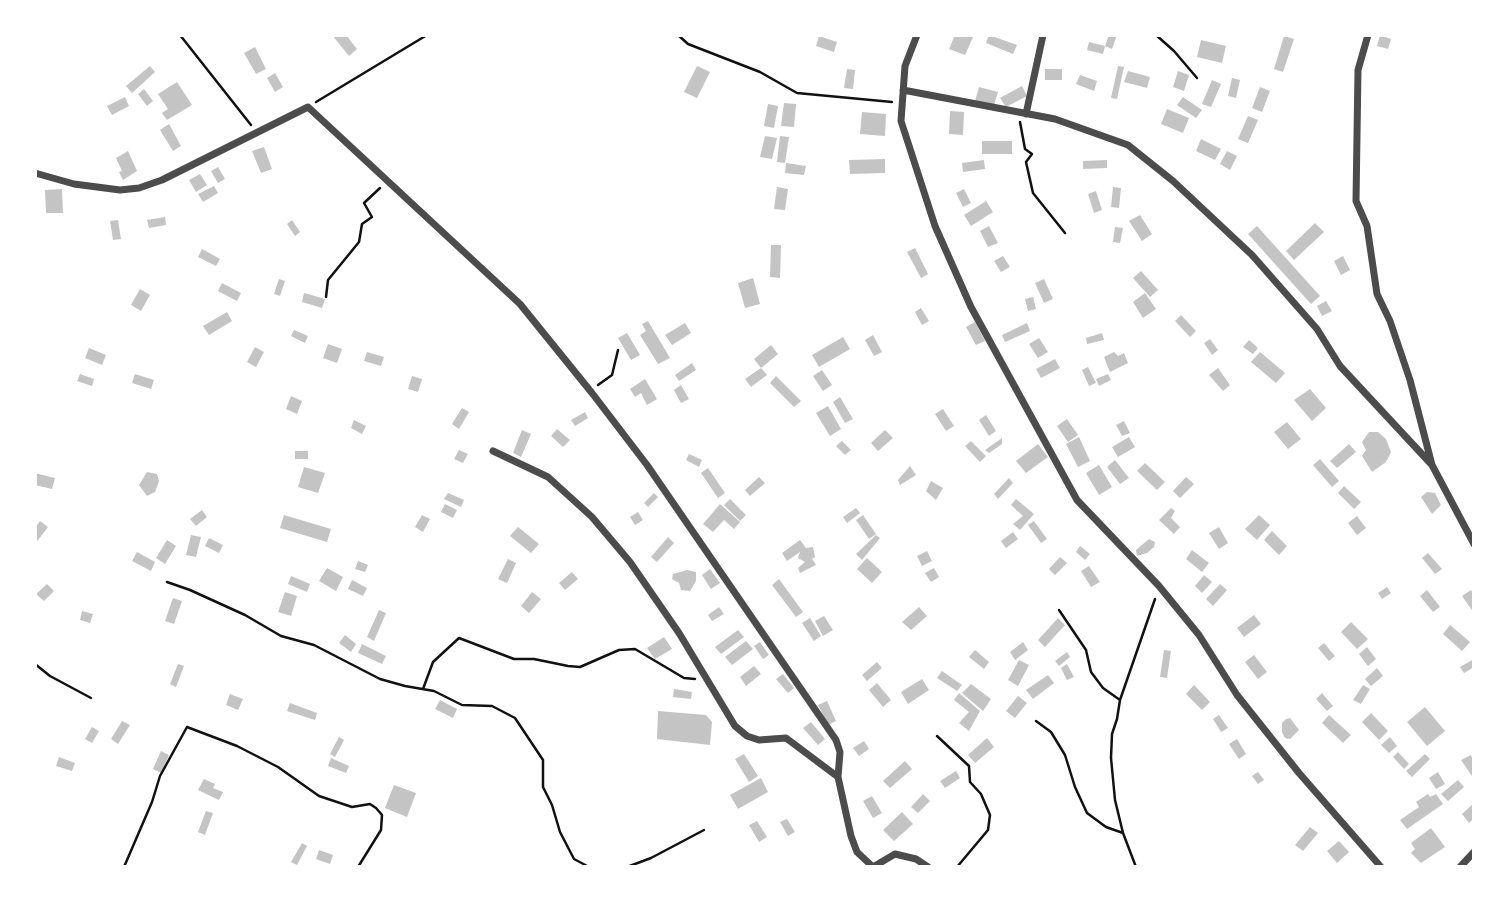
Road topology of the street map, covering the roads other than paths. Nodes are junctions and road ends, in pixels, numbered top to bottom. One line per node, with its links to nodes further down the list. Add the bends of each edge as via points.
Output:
1 (917, 35): 4 (street, via 905,66)
2 (1043, 35): 5 (street)
3 (1368, 35): 8 (street, via 1358,70 1356,201 1367,226 1377,294 1410,380)
4 (904, 90): 5 (street); 13 (street, via 901,121 935,226 971,307 1077,500 1159,586 1199,635 1237,695)
5 (1026, 114): 8 (street, via 1120,141 1173,181 1252,255 1317,330 1340,366)
6 (35, 173): 10 (street, via 74,184 139,188 308,107 520,304 592,393 647,465 836,740)
7 (494, 451): 10 (street, via 548,477 592,517 679,633 735,726 759,740 786,738)
8 (1433, 465): 9 (street)
9 (1474, 544)
10 (838, 777): 12 (street, via 857,852 873,867 895,855)
11 (1474, 852): 14 (street)
12 (928, 867)
13 (1381, 867)
14 (1460, 867)

